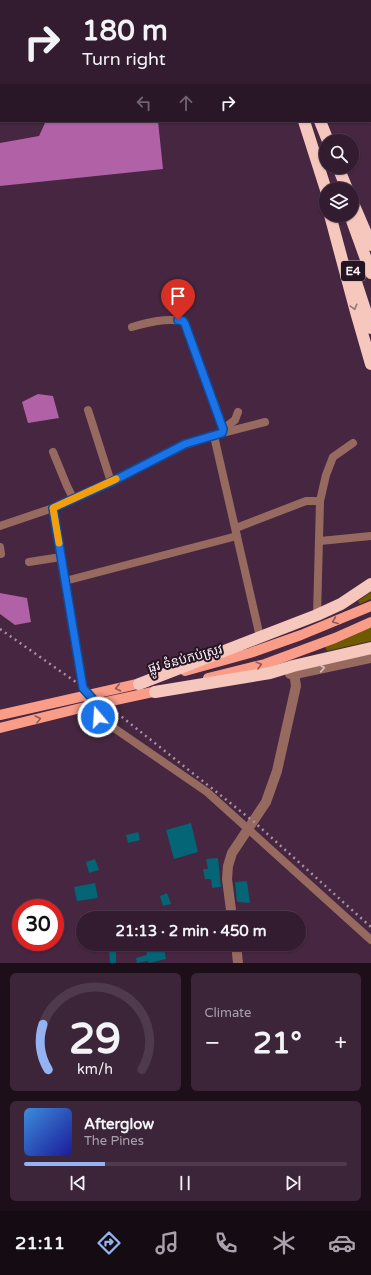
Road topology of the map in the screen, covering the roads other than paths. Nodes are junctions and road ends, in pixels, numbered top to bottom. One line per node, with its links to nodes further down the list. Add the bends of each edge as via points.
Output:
1 (304, 122): 4 (highway)
2 (320, 122): 3 (highway)
3 (325, 134)
4 (314, 154): 5 (highway); 6 (highway)
5 (321, 182)
6 (323, 182)
7 (359, 217): 12 (highway)
8 (332, 222): 17 (highway, one-way to 17)
9 (336, 222): 16 (highway, E4)
10 (352, 222): 11 (highway, E4)
11 (354, 228): 13 (highway); 14 (highway, E4)
12 (371, 245)
13 (371, 265)
14 (371, 273)
15 (132, 327): 21 (street, via 152,321 183,321)
16 (371, 328)
17 (371, 364)
18 (88, 410): 24 (street)
19 (238, 412): 21 (street, via 235,420)
20 (265, 422): 21 (street)
21 (220, 432): 24 (street, via 185,444); 29 (street)
22 (353, 443): 26 (street, via 333,457)
23 (53, 452): 25 (street)
24 (111, 482): 25 (street)
25 (73, 498): 27 (street)
26 (320, 501): 29 (street, via 306,501); 31 (street)
27 (53, 508): 28 (street); 32 (street)
28 (0, 526)
29 (237, 532): 34 (street); 39 (street)
30 (371, 536): 31 (street)
31 (320, 541): 37 (street)
32 (61, 557): 33 (street); 34 (street)
33 (29, 562)
34 (65, 581): 45 (street, via 83,688)
35 (371, 584): 37 (highway, via 341,604)
36 (371, 606): 43 (main road, ផ្លូវ ទំនប់កប់ស្រូវ, one-way to 43, via 301,636)
37 (317, 615): 39 (highway)
38 (371, 622): 44 (main road, ផ្លូវ ទំនប់កប់ស្រូវ, one-way to 38, via 265,664)
39 (260, 637): 43 (highway)
40 (371, 648): 42 (highway)
41 (371, 658): 42 (street, one-way to 41)
42 (294, 670): 44 (highway); 49 (street, via 296,686 277,771 266,802)
43 (139, 684): 45 (main road, ផ្លូវ ទំនប់កប់ស្រូវ, one-way to 45)
44 (155, 692): 46 (main road, ផ្លូវ ទំនប់កប់ស្រូវ)
45 (88, 695): 46 (street); 47 (main road, ផ្លូវ ទំនប់កប់ស្រូវ)
46 (97, 704): 48 (main road, ផ្លូវ ទំនប់កប់ស្រូវ, one-way to 46); 49 (street, via 98,717 207,792)
47 (0, 715)
48 (0, 728)
49 (248, 829): 50 (street, via 232,852 228,866); 51 (street)
50 (231, 911)
51 (371, 940)
52 (237, 951): 53 (street)
53 (238, 963)

